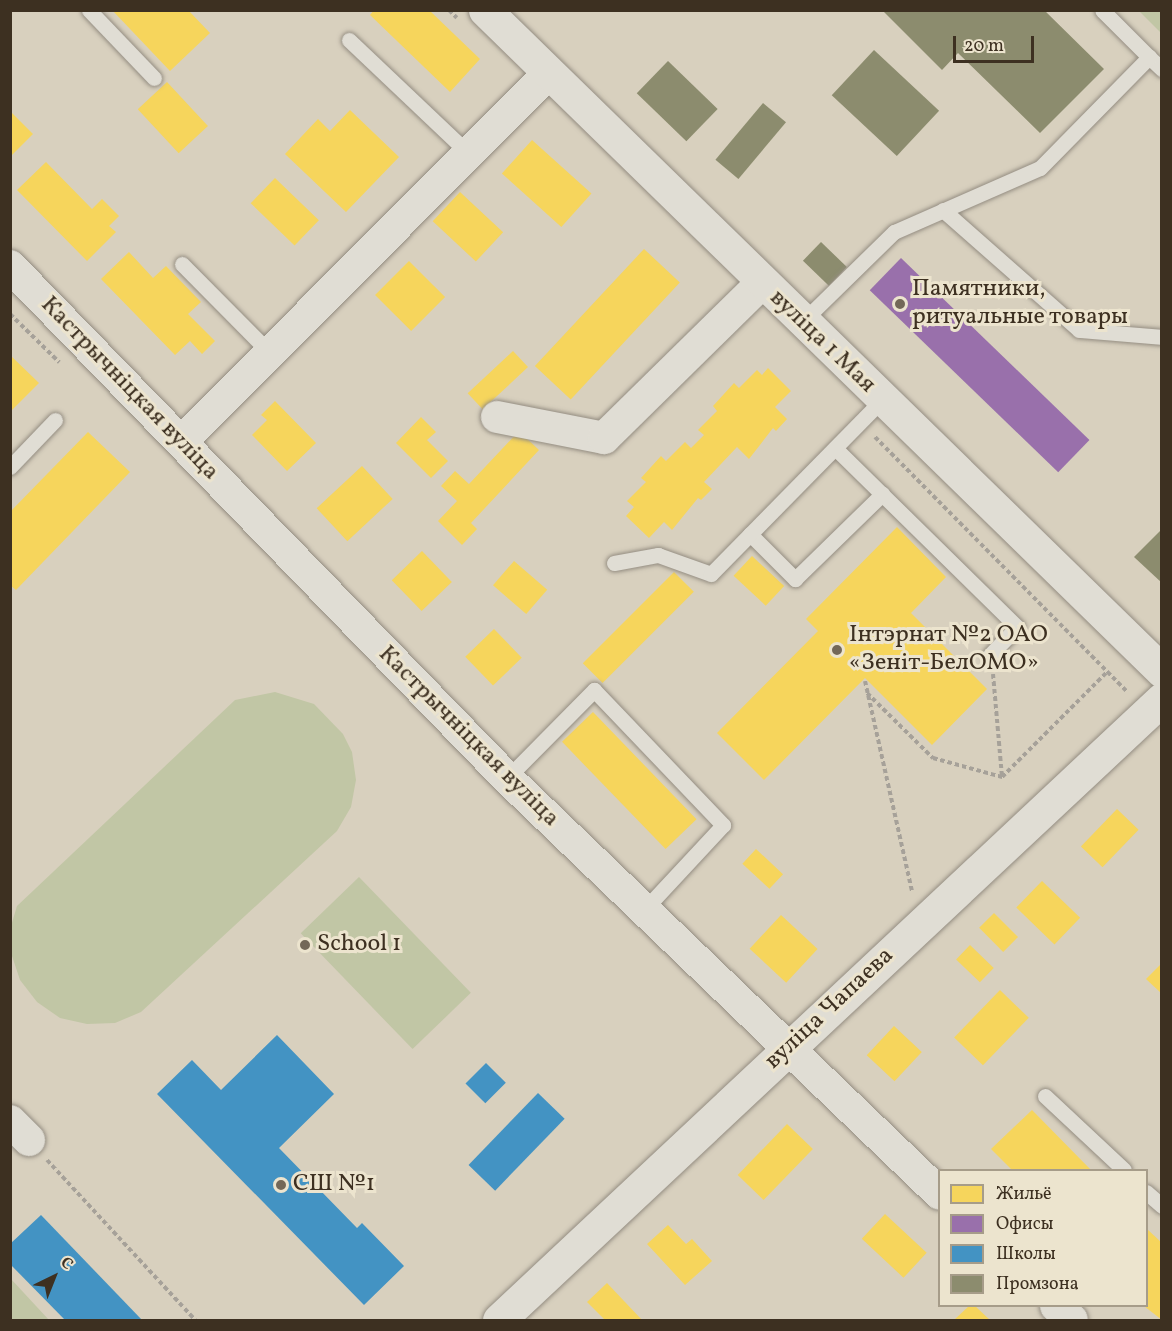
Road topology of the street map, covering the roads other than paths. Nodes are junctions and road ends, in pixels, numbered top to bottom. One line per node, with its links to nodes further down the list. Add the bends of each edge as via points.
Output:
1 (89, 10): 8 (lane)
2 (485, 10): 7 (main road, вуліца 1 Мая)
3 (1102, 10): 5 (lane)
4 (349, 40): 9 (lane)
5 (1149, 57): 6 (lane); 10 (lane, via 1040,168)
6 (1161, 69)
7 (549, 73): 9 (street); 13 (main road, вуліца 1 Мая)
8 (154, 78)
9 (469, 154): 16 (street)
10 (943, 210): 14 (lane, via 894,232); 15 (lane, via 1079,330)
11 (182, 264): 16 (lane)
12 (10, 266): 20 (street, Кастрычніцкая вуліца)
13 (762, 283): 14 (main road, вуліца 1 Мая); 18 (street, via 604,438)
14 (802, 322): 17 (main road, вуліца 1 Мая)
15 (1161, 337)
16 (271, 354): 20 (street)
17 (872, 411): 21 (lane); 27 (main road, вуліца 1 Мая)
18 (497, 417)
19 (55, 420): 22 (lane)
20 (181, 442): 29 (street, Кастрычніцкая вуліца)
21 (835, 448): 23 (lane); 24 (lane)
22 (10, 467)
23 (882, 494): 24 (lane, via 795,579); 26 (lane, via 1017,627)
24 (750, 534): 25 (lane, via 711,574 658,555)
25 (614, 563)
26 (990, 655)
27 (1161, 671)
28 (1161, 699): 31 (main road, вуліца Чапаева)
29 (507, 778): 30 (street, Кастрычніцкая вуліца); 30 (lane, via 594,690 723,825)
30 (644, 910): 31 (street, Кастрычніцкая вуліца)
31 (788, 1049): 34 (street, Кастрычніцкая вуліца); 38 (main road, вуліца Чапаева)
32 (1045, 1096): 33 (lane)
33 (1123, 1169)
34 (938, 1193)
35 (1148, 1194): 36 (lane)
36 (1161, 1206)
37 (1058, 1307): 39 (street)
38 (499, 1320)
39 (1072, 1320)

